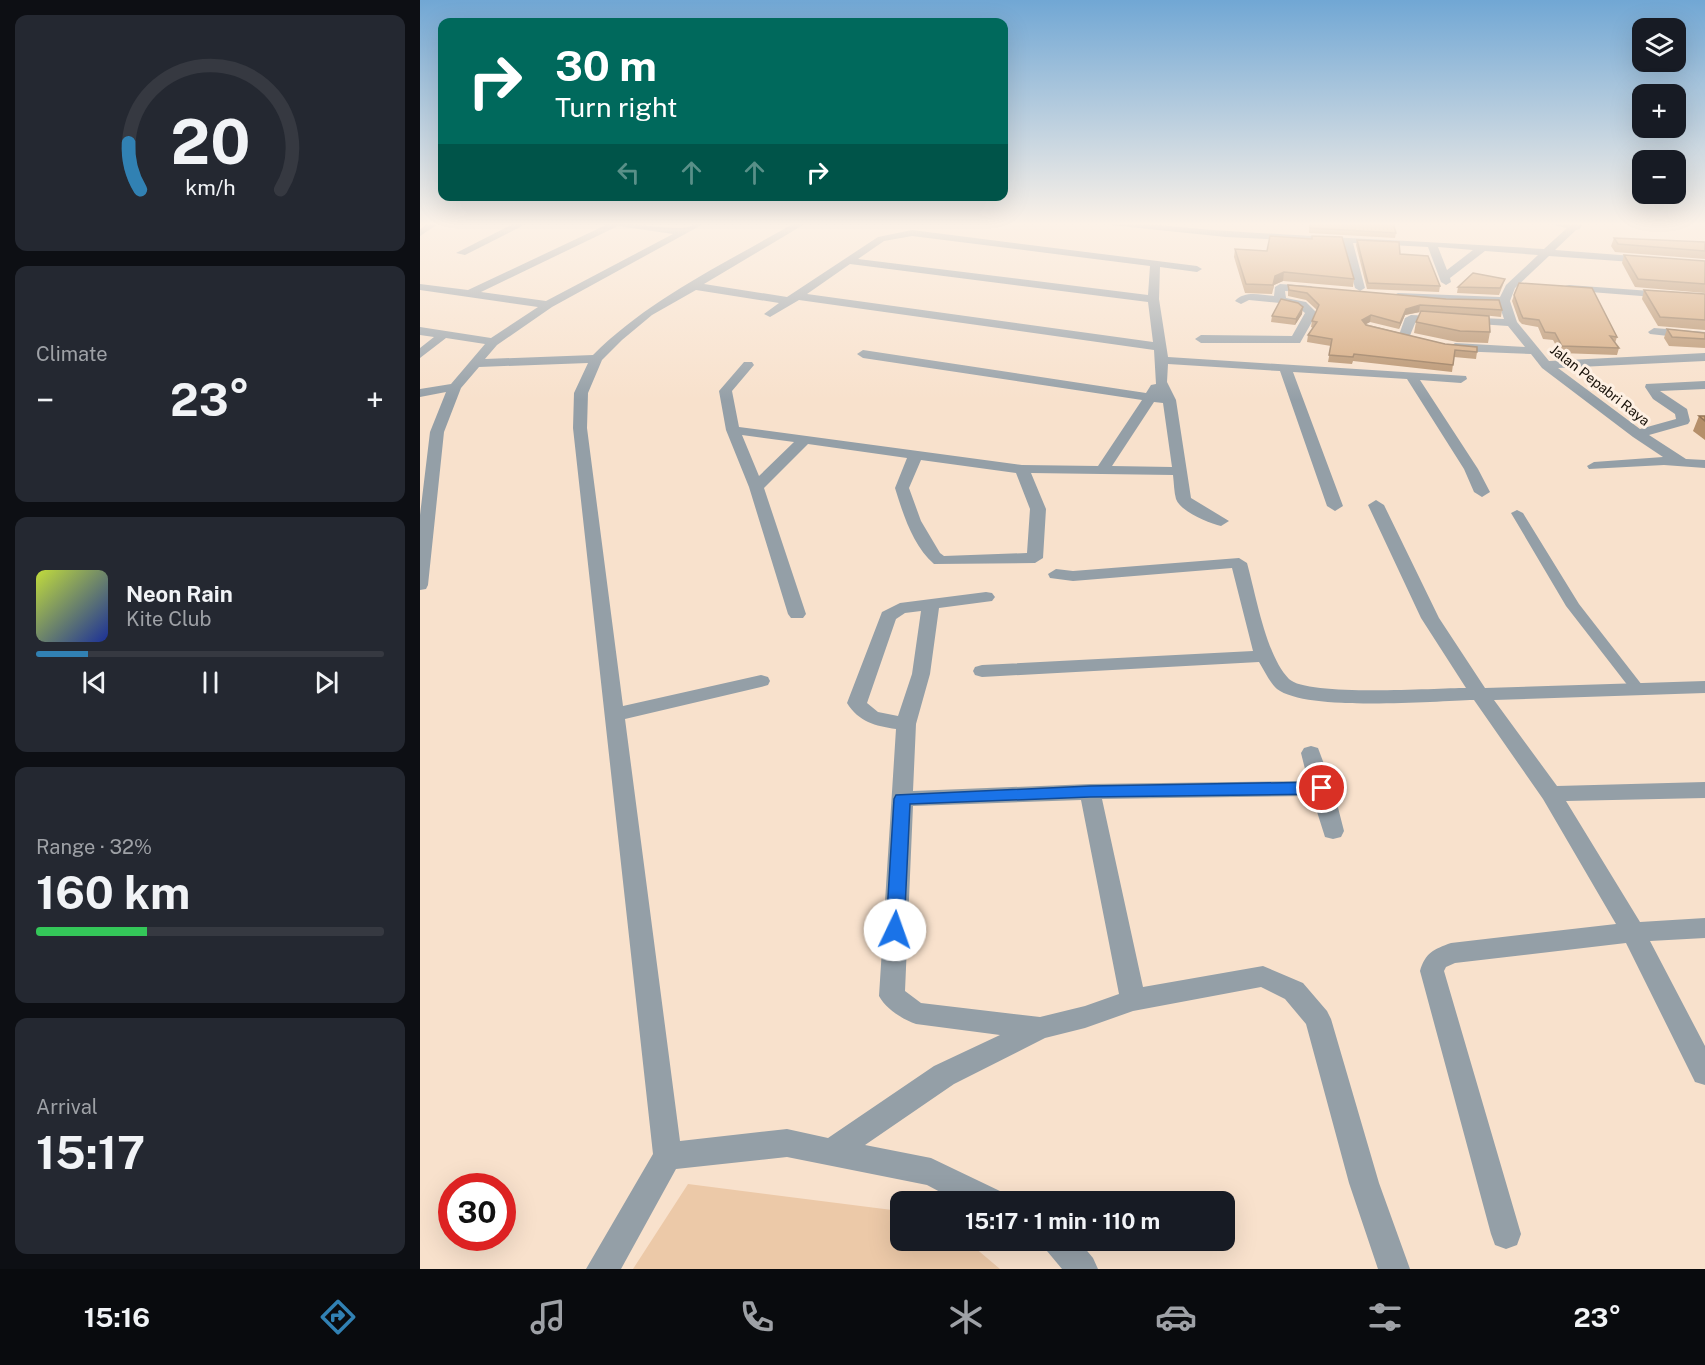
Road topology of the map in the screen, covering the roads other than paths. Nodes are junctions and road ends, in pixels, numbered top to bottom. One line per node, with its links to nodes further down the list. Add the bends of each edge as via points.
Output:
1 (495, 281): 15 (street)
2 (592, 281): 22 (street)
3 (702, 281): 11 (street)
4 (819, 281): 16 (street)
5 (1011, 281): 18 (street)
6 (1154, 281): 18 (street)
7 (1353, 281): 21 (street, via 1355,291 1376,294)
8 (1517, 281): 9 (street)
9 (1514, 284): 10 (street); 21 (street)
10 (1535, 285)
11 (694, 286): 16 (street); 38 (street, via 648,313)
12 (420, 287): 15 (street)
13 (1557, 287): 17 (street)
14 (1327, 291): 19 (street, via 1283,286)
15 (470, 294): 22 (street)
16 (794, 298): 23 (street); 33 (street)
17 (1705, 298)
18 (1153, 299): 33 (street)
19 (1280, 300): 20 (street, via 1249,297); 29 (street, via 1302,304 1311,313 1296,340)
20 (1242, 301)
21 (1504, 301): 24 (street, Jalan Pepabri Raya)
22 (548, 305): 31 (street)
23 (770, 314)
24 (1511, 323): 30 (street, via 1412,318 1401,334); 34 (street, Jalan Pepabri Raya)
25 (420, 332): 27 (street)
26 (1654, 332): 28 (street)
27 (443, 335): 31 (street); 35 (street)
28 (1705, 336)
29 (1201, 339)
30 (1418, 339)
31 (493, 342): 40 (street)
32 (1440, 345): 34 (street)
33 (1160, 347): 39 (street)
34 (1534, 351): 42 (street, Jalan Pepabri Raya)
35 (420, 354)
36 (863, 354): 50 (street)
37 (1705, 357): 42 (street)
38 (596, 359): 40 (street); 83 (street, via 581,393 580,428)
39 (1162, 360): 43 (street); 46 (street)
40 (476, 363): 48 (street)
41 (748, 365): 52 (street, via 724,391)
42 (1546, 365): 55 (street, Jalan Pepabri Raya)
43 (1285, 368): 44 (street); 68 (street)
44 (1411, 376): 45 (street); 66 (street)
45 (1461, 379)
46 (1161, 382): 50 (street); 51 (street)
47 (1705, 386): 55 (street, via 1651,387 1682,412 1683,421)
48 (455, 387): 49 (street); 53 (street)
49 (420, 393)
50 (1148, 397): 51 (street); 62 (street)
51 (1169, 400): 63 (street)
52 (733, 430): 56 (street); 65 (street)
53 (437, 432): 54 (street); 64 (street)
54 (420, 434)
55 (1638, 435): 58 (street, Jalan Pepabri Raya)
56 (806, 440): 57 (street); 65 (street)
57 (915, 456): 61 (street); 61 (street, via 902,488 906,504 940,561 1035,558 1038,510)
58 (1683, 463): 59 (street, Jalan Pepabri Raya); 60 (street)
59 (1705, 464)
60 (1594, 466)
61 (1022, 469): 62 (street)
62 (1102, 470): 63 (street)
63 (1180, 471): 70 (street, via 1185,500)
64 (426, 483): 71 (street)
65 (756, 487): 76 (street)
66 (1482, 492)
67 (1376, 505): 82 (street, via 1430,618)
68 (1335, 506)
69 (1517, 513): 81 (lane, via 1573,606)
70 (1221, 521)
71 (422, 539): 73 (street)
72 (1056, 574): 77 (street, via 1073,576 1239,563)
73 (420, 585)
74 (986, 597): 75 (street)
75 (931, 603): 84 (street, via 921,674); 84 (street, via 900,608 888,616 857,703 860,711 873,718)
76 (797, 614)
77 (1264, 656): 78 (street); 82 (street, via 1283,684 1300,692 1338,696)
78 (982, 671)
79 (761, 681): 83 (street)
80 (1705, 687): 81 (street)
81 (1637, 688): 82 (street)
82 (1478, 692): 89 (street)
83 (614, 715): 98 (street)
84 (906, 724): 90 (street)
85 (1311, 753): 86 (street)
86 (1322, 788): 88 (street); 91 (street)
87 (1705, 790): 89 (street)
88 (1090, 792): 90 (street); 94 (street)
89 (1551, 794): 93 (street)
90 (902, 799): 95 (street, via 892,996 916,1013)
91 (1333, 831)
92 (1705, 928): 93 (street)
93 (1633, 932): 96 (street); 100 (street, via 1450,953 1435,961 1432,971)
94 (1133, 1000): 95 (street); 104 (street, via 1263,976 1294,991 1318,1019 1364,1183)
95 (1040, 1028): 97 (street, via 944,1075)
96 (1705, 1073)
97 (831, 1152): 98 (street, via 787,1143); 99 (street, via 931,1172)
98 (668, 1156): 102 (street)
99 (968, 1191)
100 (1506, 1234)
101 (1067, 1251): 103 (street)
102 (602, 1269)
103 (1082, 1269)
104 (1394, 1269)

